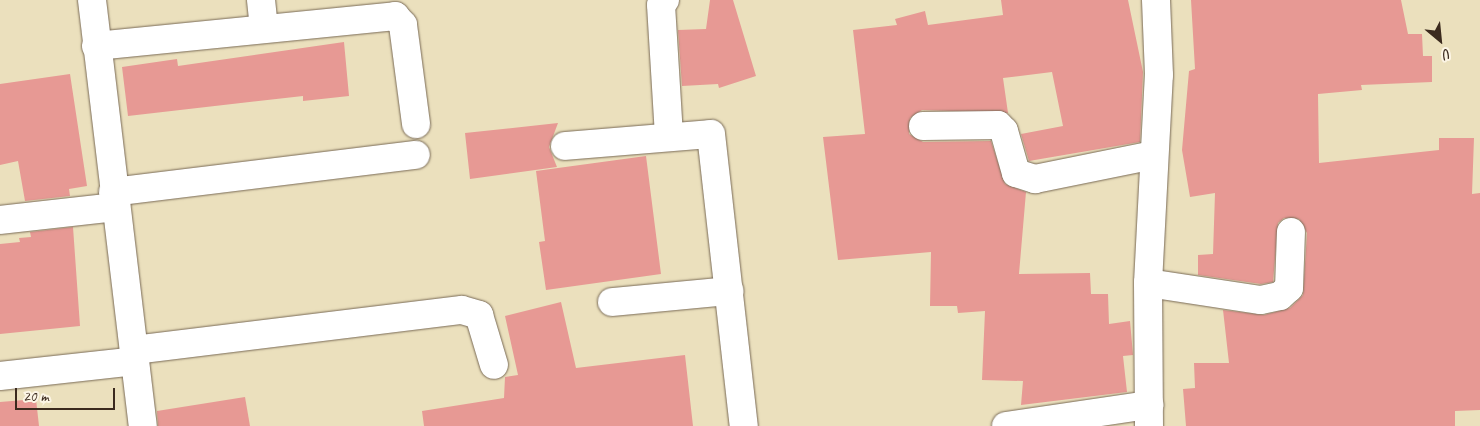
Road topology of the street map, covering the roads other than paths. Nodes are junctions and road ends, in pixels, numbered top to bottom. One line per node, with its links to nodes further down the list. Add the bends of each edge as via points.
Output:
1 (92, 0): 6 (street)
2 (261, 0): 5 (street)
3 (665, 0): 9 (street, via 661,5)
4 (1156, 0): 12 (street, via 1159,75)
5 (264, 27): 6 (street); 7 (street, via 395,16 403,25)
6 (96, 46): 13 (street)
7 (416, 124)
8 (923, 126): 12 (street, via 998,125 1004,130 1016,173 1035,179)
9 (669, 137): 10 (street); 17 (street, via 711,134)
10 (565, 146)
11 (416, 155): 13 (street)
12 (1154, 155): 16 (street)
13 (114, 199): 14 (street); 19 (street)
14 (0, 220)
15 (1291, 232): 16 (street, via 1289,288 1280,296 1261,300)
16 (1148, 282): 22 (street)
17 (729, 291): 18 (street); 24 (street)
18 (612, 302)
19 (134, 355): 20 (street, via 462,310 479,315); 21 (street); 23 (street)
20 (494, 365)
21 (0, 376)
22 (1149, 415): 25 (street)
23 (143, 426)
24 (744, 426)
25 (1006, 426)

